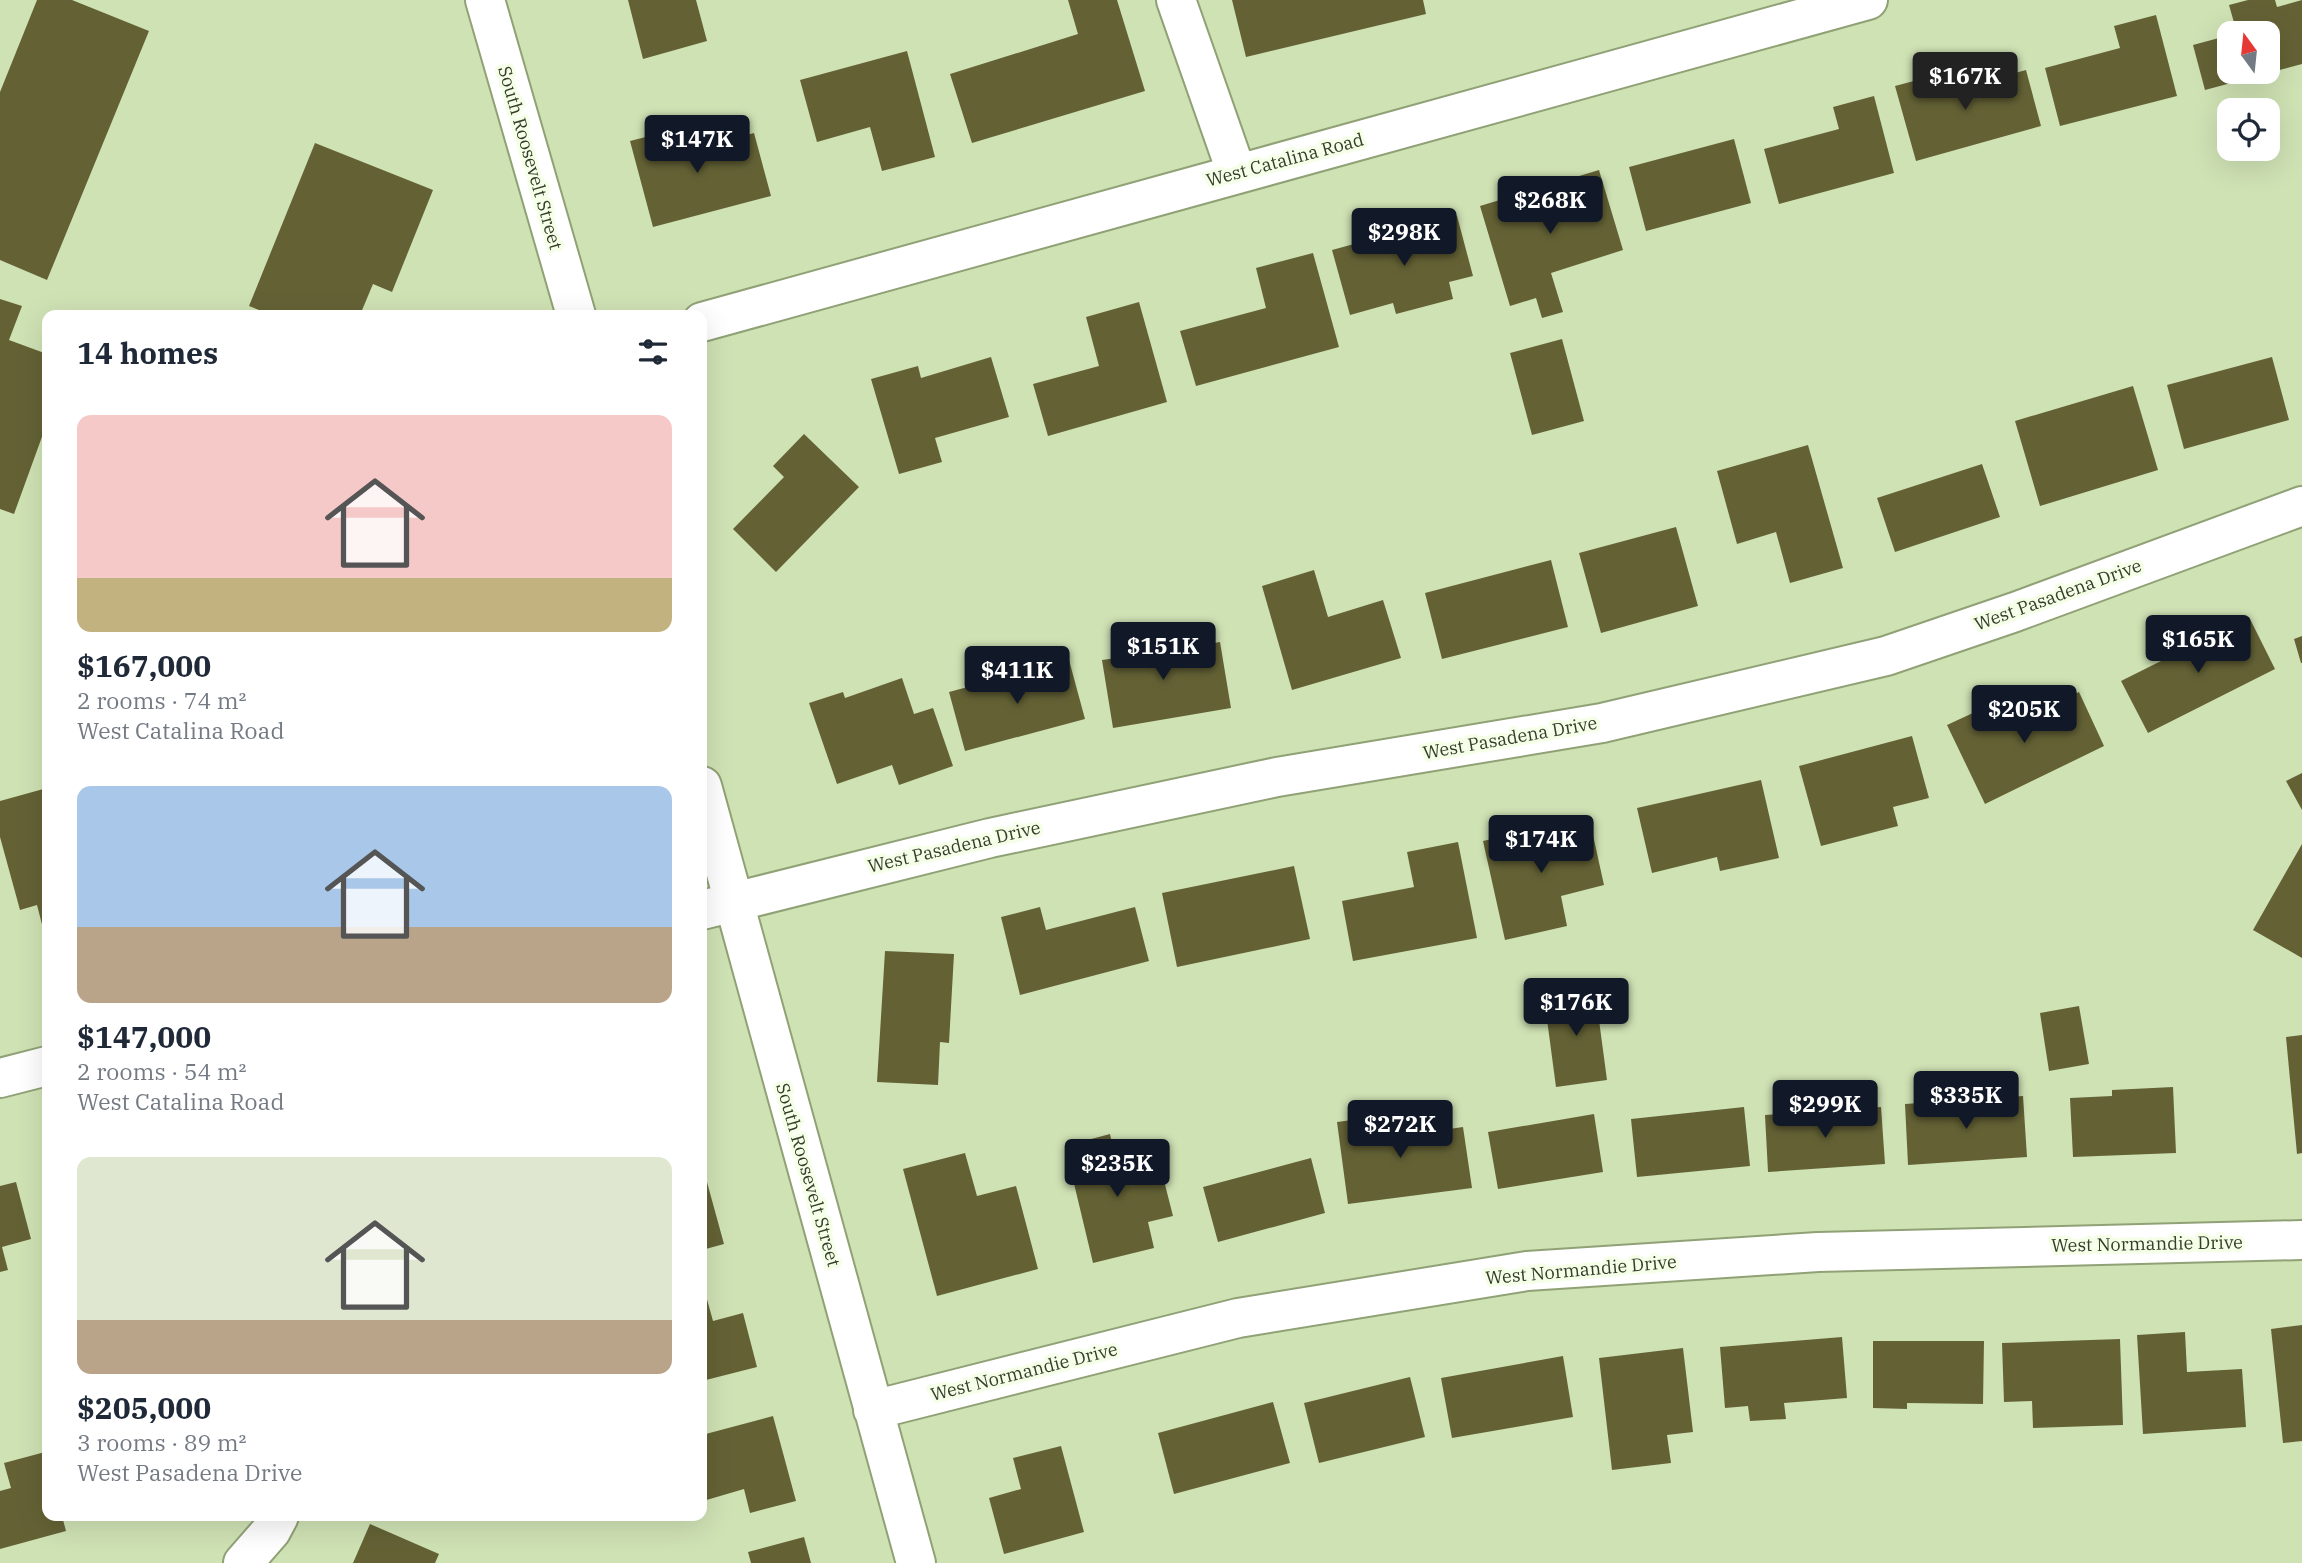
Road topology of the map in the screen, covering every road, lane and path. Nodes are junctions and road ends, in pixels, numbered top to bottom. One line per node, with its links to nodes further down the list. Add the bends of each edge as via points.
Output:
1 (485, 0): 6 (street, South Roosevelt Street)
2 (1176, 0): 5 (street)
3 (1867, 0): 4 (street, West Catalina Road)
4 (1747, 16): 5 (street, West Catalina Road)
5 (1237, 174): 7 (street, West Catalina Road)
6 (575, 310)
7 (707, 321)
8 (2302, 506): 10 (street, West Pasadena Drive, via 1886,656 1602,723 1277,777 989,838)
9 (707, 826): 10 (street, South Roosevelt Street)
10 (717, 906): 14 (street, South Roosevelt Street)
11 (42, 1067): 12 (street)
12 (0, 1078)
13 (2302, 1240): 14 (street, West Normandie Drive, via 1818,1252 1527,1271 1238,1318)
14 (873, 1410): 17 (street, South Roosevelt Street)
15 (276, 1521): 16 (street)
16 (243, 1563)
17 (916, 1563)

